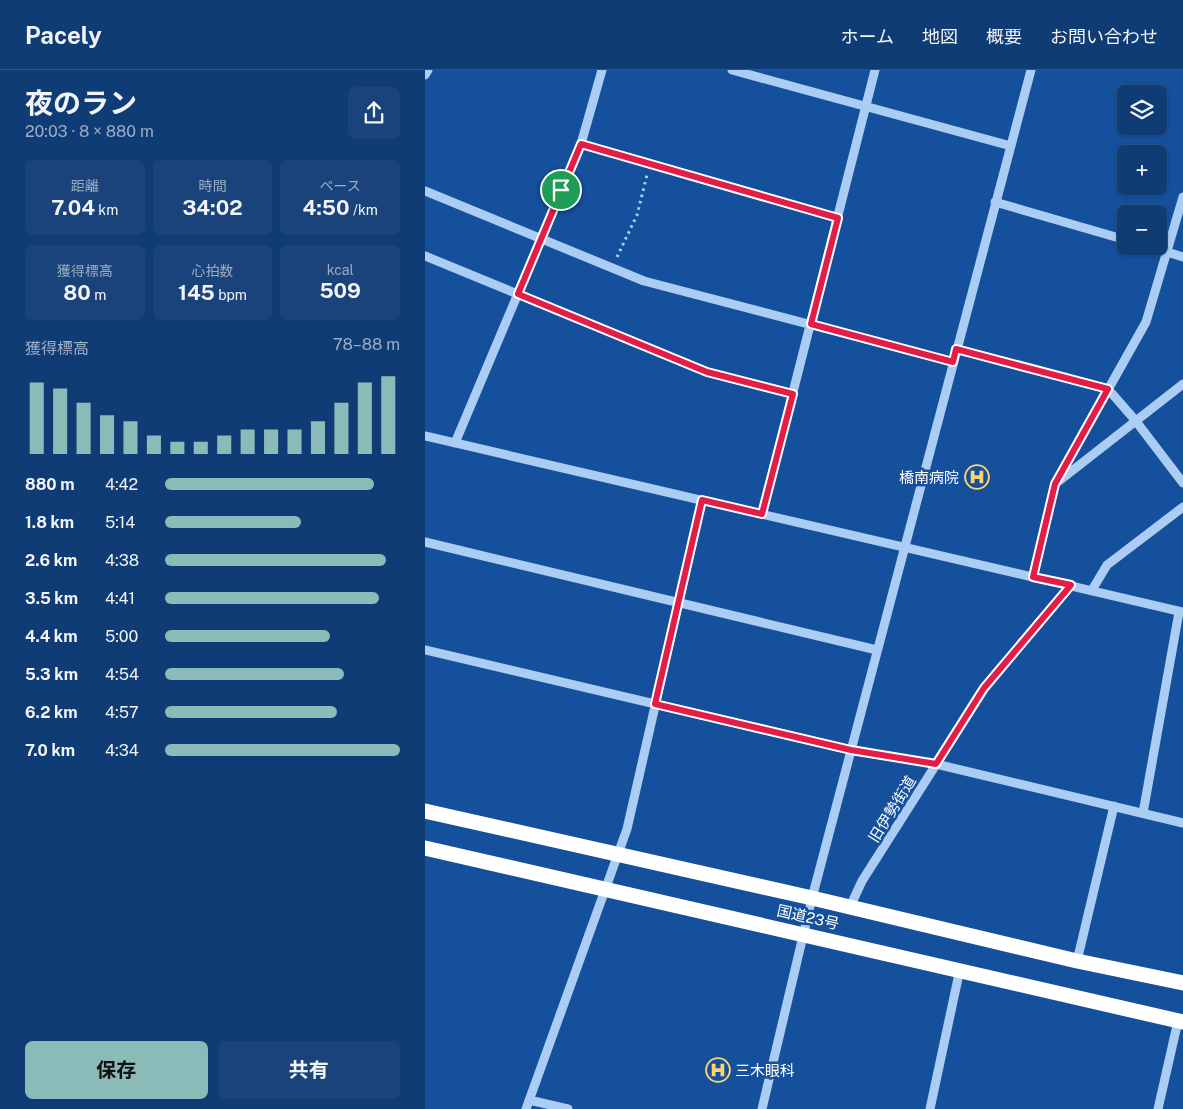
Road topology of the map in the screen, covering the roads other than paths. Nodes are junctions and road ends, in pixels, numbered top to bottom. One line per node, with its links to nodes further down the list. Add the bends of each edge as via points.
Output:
1 (427, 70): 6 (street)
2 (602, 70): 8 (street)
3 (732, 70): 7 (street)
4 (875, 70): 7 (street)
5 (1031, 70): 9 (street)
6 (425, 75)
7 (865, 107): 9 (street); 13 (street)
8 (581, 144): 13 (street); 14 (street)
9 (1011, 146): 12 (street)
10 (425, 191): 14 (street)
11 (1183, 197): 16 (street)
12 (995, 202): 15 (street); 22 (street)
13 (838, 218): 21 (street)
14 (541, 237): 20 (street); 21 (street, via 644,280)
15 (1117, 237)
16 (1167, 252): 19 (street)
17 (1166, 255): 25 (street, via 1146,322)
18 (425, 256): 20 (street)
19 (1183, 257)
20 (518, 294): 26 (street, via 707,372); 29 (street)
21 (811, 324): 23 (street); 26 (street)
22 (956, 349): 23 (street); 25 (street)
23 (953, 362): 36 (street)
24 (1183, 384): 27 (street)
25 (1108, 389): 27 (street); 31 (street)
26 (793, 394): 34 (street)
27 (1135, 420): 30 (street); 31 (street)
28 (425, 436): 29 (street)
29 (455, 443): 32 (street)
30 (1183, 483)
31 (1055, 484): 37 (street)
32 (702, 500): 34 (street); 40 (street)
33 (1183, 507): 39 (street, via 1107,565)
34 (762, 514): 36 (street)
35 (425, 542): 40 (street)
36 (904, 546): 37 (street); 43 (street)
37 (1033, 577): 38 (street)
38 (1071, 585): 39 (street); 46 (street, 旧伊勢街道, via 984,688)
39 (1092, 590): 41 (street)
40 (679, 602): 43 (street); 44 (street)
41 (1181, 612): 49 (street)
42 (425, 650): 44 (street)
43 (877, 650): 45 (street)
44 (655, 704): 45 (street); 52 (street, via 627,829)
45 (851, 750): 46 (street); 54 (street)
46 (936, 764): 47 (street); 55 (street, 旧伊勢街道, via 862,881)
47 (1114, 806): 49 (street); 57 (street)
48 (425, 811): 52 (highway, 国道23号)
49 (1143, 813): 50 (street)
50 (1183, 822)
51 (425, 848): 53 (highway, 国道23号)
52 (617, 856): 53 (street); 54 (highway, 国道23号)
53 (604, 890): 56 (highway, 国道23号); 61 (street)
54 (812, 898): 55 (highway, 国道23号); 56 (street)
55 (850, 908): 57 (highway, 国道23号)
56 (803, 934): 58 (highway, 国道23号); 64 (street)
57 (1077, 961): 59 (highway, 国道23号)
58 (960, 969): 60 (highway, 国道23号); 65 (street)
59 (1183, 983)
60 (1181, 1021): 66 (street)
61 (529, 1100): 62 (street); 63 (street)
62 (526, 1109)
63 (568, 1109)
64 (762, 1109)
65 (930, 1109)
66 (1158, 1109)

